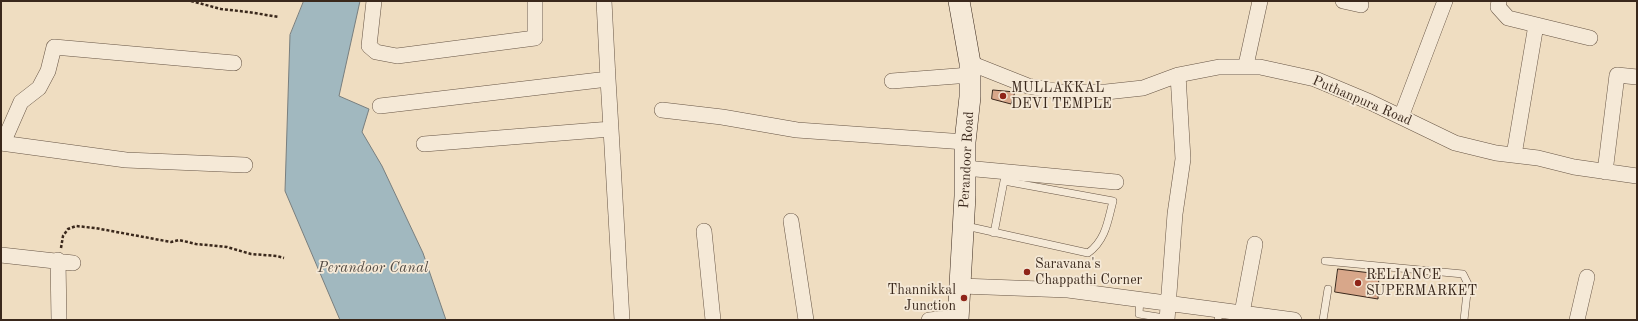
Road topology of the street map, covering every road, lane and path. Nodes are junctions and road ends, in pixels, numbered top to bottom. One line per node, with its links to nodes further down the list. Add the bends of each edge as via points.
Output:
1 (191, 1): 11 (path, via 221,9)
2 (374, 1): 3 (street, via 369,46 376,52 397,56 535,38)
3 (535, 1)
4 (604, 1): 19 (street)
5 (959, 1): 16 (main road, Perandoor Road)
6 (1260, 1): 15 (street)
7 (1343, 1): 10 (street)
8 (1444, 1): 23 (street)
9 (1499, 1): 12 (street, via 1498,7 1508,18)
10 (1361, 5)
11 (279, 17)
12 (1536, 25): 13 (street); 28 (street)
13 (1590, 38)
14 (234, 64): 26 (street, via 54,47 48,71 39,88 21,102)
15 (1246, 65): 17 (street, Puthanpura Road); 23 (street, Puthanpura Road, via 1315,79)
16 (970, 69): 17 (street, Puthanpura Road, via 1028,86 1061,92 1106,92 1143,88); 20 (street); 25 (main road, Perandoor Road)
17 (1178, 75): 48 (street, via 1183,159 1175,214)
18 (1637, 77): 31 (street, via 1617,75)
19 (608, 79): 21 (street); 24 (street)
20 (892, 81)
21 (380, 106)
22 (662, 110): 25 (street, via 797,130)
23 (1401, 117): 28 (street, Puthanpura Road, via 1455,143)
24 (611, 129): 27 (street); 54 (street)
25 (965, 142): 30 (main road, Perandoor Road)
26 (2, 143): 29 (street, via 126,160)
27 (424, 144)
28 (1514, 155): 31 (street, Puthanpura Road)
29 (245, 166)
30 (965, 168): 33 (street); 35 (main road, Perandoor Road)
31 (1604, 172): 32 (street, Puthanpura Road)
32 (1637, 176)
33 (1116, 182)
34 (791, 221): 56 (street)
35 (963, 226): 37 (lane); 45 (main road, Perandoor Road)
36 (704, 231): 55 (street)
37 (994, 233): 37 (lane, via 1088,253 1096,247 1106,230 1113,201 1004,182)
38 (1255, 244): 50 (street)
39 (1, 255): 41 (street)
40 (284, 258): 41 (path, via 257,255 227,247 179,240 171,242 76,226 68,228)
41 (58, 260): 43 (street); 53 (street)
42 (1325, 261): 60 (lane, via 1463,274 1468,284)
43 (73, 263)
44 (1587, 277): 61 (street)
45 (961, 286): 47 (street, via 1068,290); 52 (main road, Perandoor Road)
46 (1328, 289): 59 (lane)
47 (1140, 299): 48 (street); 51 (lane, via 1139,314)
48 (1168, 303): 49 (street); 51 (street)
49 (1219, 315): 50 (street)
50 (1246, 315): 58 (street)
51 (1162, 318)
52 (958, 319): 57 (street)
53 (59, 320)
54 (622, 320)
55 (713, 320)
56 (806, 320)
57 (929, 320)
58 (1294, 320)
59 (1323, 320)
60 (1464, 320)
61 (1577, 320)

